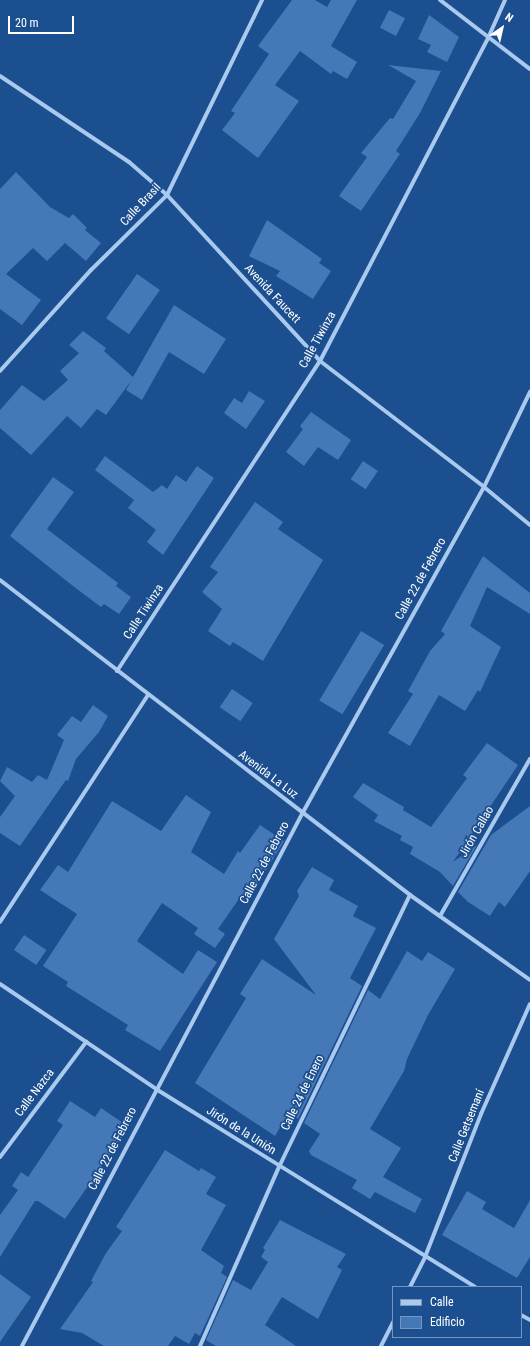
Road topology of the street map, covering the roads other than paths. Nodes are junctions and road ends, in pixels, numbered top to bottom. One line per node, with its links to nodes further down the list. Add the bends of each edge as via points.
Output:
1 (262, 0): 7 (street, Calle Brasil)
2 (440, 0): 4 (street)
3 (505, 0): 4 (street, Calle Tiwinza)
4 (489, 36): 5 (street); 8 (street, Calle Tiwinza)
5 (530, 68)
6 (0, 76): 7 (street, Avenida Faucett, via 129,162)
7 (167, 195): 8 (street, Avenida Faucett); 9 (street, Calle Brasil, via 91,270)
8 (320, 361): 11 (street, Avenida Faucett); 14 (street, Calle Tiwinza)
9 (0, 371)
10 (530, 392): 11 (street, Calle 22 de Febrero)
11 (484, 486): 12 (street, Avenida Faucett); 17 (street, Calle 22 de Febrero)
12 (530, 525)
13 (0, 580): 14 (street, Avenida La Luz)
14 (117, 671): 15 (street, Avenida La Luz)
15 (148, 695): 17 (street, Avenida La Luz); 20 (street)
16 (530, 759): 19 (street, Jirón Callao)
17 (302, 814): 18 (street, Avenida La Luz); 25 (street, Calle 22 de Febrero)
18 (410, 895): 19 (street, Avenida La Luz); 27 (street, Calle 24 de Enero)
19 (440, 916): 21 (street, Avenida La Luz)
20 (0, 922)
21 (530, 980)
22 (0, 984): 24 (street, Jirón de la Unión)
23 (530, 1004): 28 (street, Calle Getsemaní, via 481,1114)
24 (86, 1042): 25 (street, Jirón de la Unión); 26 (street, Calle Nazca)
25 (156, 1089): 27 (street, Jirón de la Unión); 32 (street, Calle 22 de Febrero)
26 (0, 1157)
27 (279, 1167): 28 (street, Jirón de la Unión); 33 (street, Calle 24 de Enero)
28 (425, 1257): 29 (street, Calle Getsemaní); 30 (street, Jirón de la Unión)
29 (410, 1286)
30 (473, 1286)
31 (392, 1324): 34 (street)
32 (22, 1346)
33 (200, 1346)
34 (381, 1346)

